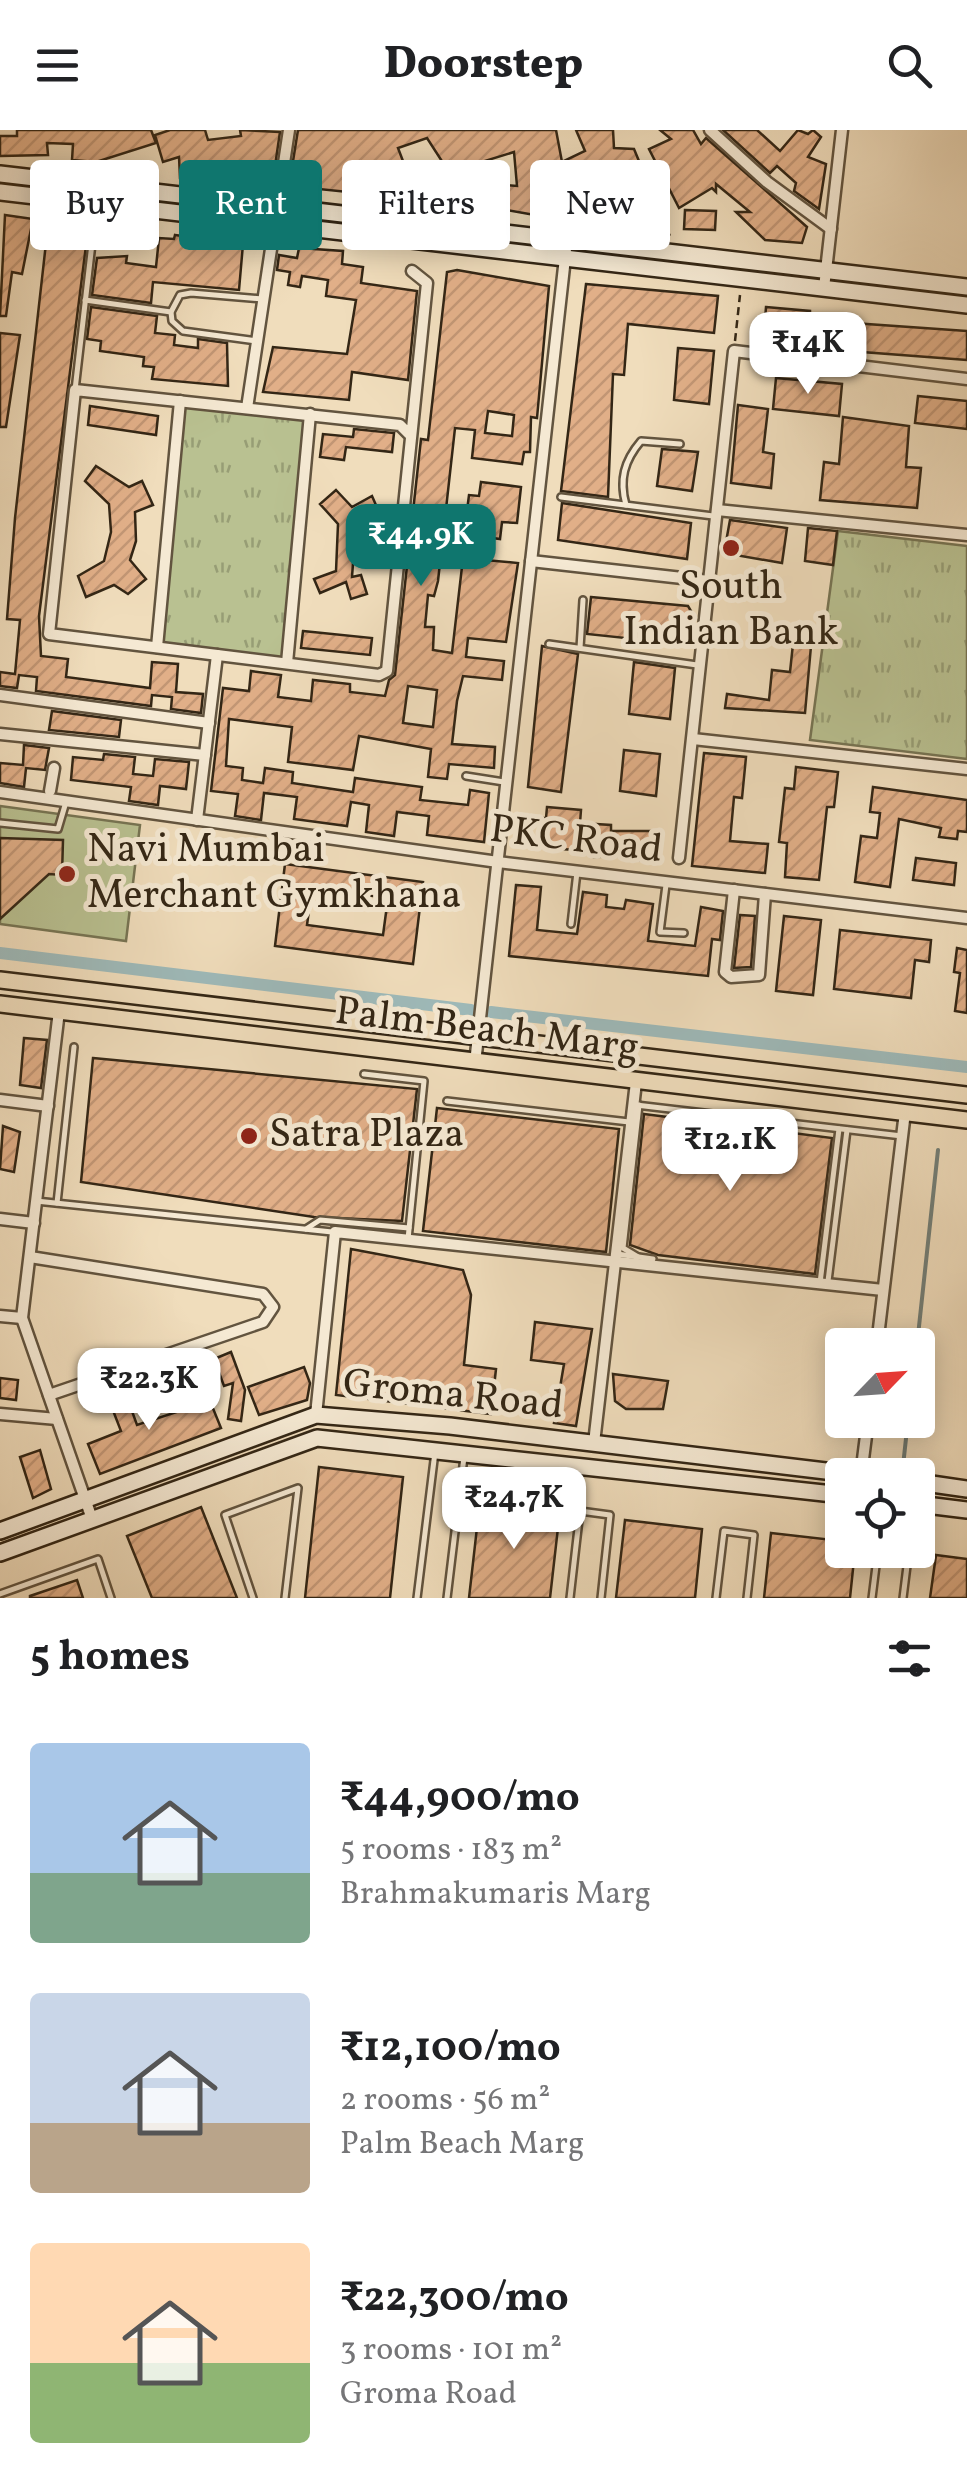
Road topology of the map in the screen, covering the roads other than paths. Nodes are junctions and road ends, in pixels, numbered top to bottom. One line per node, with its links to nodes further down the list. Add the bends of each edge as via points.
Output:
1 (289, 130): 4 (street)
2 (710, 130): 10 (street)
3 (842, 130): 10 (street)
4 (283, 160)
5 (0, 174): 7 (main road)
6 (0, 192): 9 (main road)
7 (179, 193)
8 (322, 209): 12 (main road)
9 (179, 214)
10 (831, 229): 18 (street)
11 (322, 231): 17 (main road)
12 (530, 235)
13 (92, 250): 23 (lane)
14 (269, 250): 22 (street)
15 (566, 250): 17 (street)
16 (647, 250): 18 (main road)
17 (566, 258): 21 (main road); 38 (street)
18 (826, 270): 20 (main road); 21 (street)
19 (412, 272): 32 (street, via 427,283)
20 (967, 287)
21 (824, 288): 24 (main road)
22 (262, 298): 25 (lane, via 191,293 180,295); 26 (street)
23 (85, 300): 25 (lane); 28 (lane)
24 (967, 305)
25 (171, 312): 26 (lane, via 184,331)
26 (256, 341): 30 (street)
27 (967, 378): 36 (street, via 734,351)
28 (75, 390): 29 (street); 42 (street, via 49,634)
29 (180, 400): 30 (street); 42 (street)
30 (248, 408): 31 (street)
31 (310, 414): 32 (street, via 400,424); 45 (street)
32 (408, 434): 45 (street, via 388,667 379,675)
33 (680, 444): 35 (lane, via 641,441 626,458)
34 (561, 497): 35 (lane)
35 (626, 505): 36 (lane)
36 (717, 513): 37 (street); 39 (street)
37 (967, 535)
38 (532, 561): 39 (street); 55 (street)
39 (709, 582): 46 (street)
40 (583, 600): 43 (lane)
41 (549, 644): 43 (lane)
42 (157, 647): 44 (street)
43 (580, 648): 46 (lane)
44 (217, 655): 45 (street); 48 (street)
45 (287, 663)
46 (700, 666): 50 (street)
47 (0, 695): 48 (street)
48 (209, 723): 51 (street)
49 (0, 734): 51 (street)
50 (692, 738): 53 (street); 61 (street)
51 (205, 755): 59 (street)
52 (54, 768): 57 (street)
53 (967, 769)
54 (466, 776): 55 (lane)
55 (507, 782): 62 (street)
56 (0, 792): 58 (street, PKC Road)
57 (50, 792)
58 (66, 802): 59 (street, PKC Road); 60 (lane, via 58,828)
59 (197, 820): 62 (street, PKC Road)
60 (0, 823)
61 (679, 858)
62 (498, 862): 63 (street, PKC Road); 73 (street)
63 (577, 872): 64 (street, PKC Road); 68 (lane)
64 (667, 882): 65 (street, PKC Road); 69 (lane, via 660,932)
65 (734, 890): 66 (street, PKC Road); 66 (street, via 725,972 731,978 760,975)
66 (766, 894): 67 (street, PKC Road)
67 (967, 918)
68 (571, 924)
69 (684, 933)
70 (0, 980): 73 (main road, Palm Beach Marg)
71 (0, 1004): 72 (main road, Palm Beach Marg)
72 (60, 1011): 75 (main road, Palm Beach Marg); 82 (street)
73 (478, 1037): 75 (street); 78 (main road, Palm Beach Marg)
74 (74, 1048): 89 (lane)
75 (476, 1063): 77 (main road, Palm Beach Marg)
76 (364, 1074): 94 (lane, via 424,1081)
77 (636, 1082): 81 (street); 83 (main road, Palm Beach Marg)
78 (967, 1095)
79 (0, 1100): 82 (street)
80 (447, 1102): 85 (lane)
81 (636, 1105): 85 (street); 86 (lane); 97 (lane, via 623,1248)
82 (48, 1106): 88 (street)
83 (904, 1112): 84 (main road, Palm Beach Marg); 87 (street)
84 (967, 1120)
85 (632, 1122): 96 (street)
86 (843, 1130): 87 (lane); 99 (lane); 99 (lane, via 820,1269)
87 (902, 1136): 100 (street)
88 (36, 1202): 89 (lane); 91 (street)
89 (56, 1204): 92 (lane)
90 (0, 1219): 91 (street)
91 (34, 1223): 95 (street)
92 (306, 1229): 93 (lane); 94 (lane, via 320,1220)
93 (335, 1232): 94 (street); 106 (street)
94 (408, 1233): 96 (street)
95 (30, 1256): 102 (street); 104 (street, via 263,1294 272,1307 263,1322)
96 (616, 1257): 97 (lane); 99 (street); 109 (street)
97 (638, 1257): 98 (lane)
98 (653, 1258)
99 (824, 1283): 100 (street)
100 (883, 1290): 103 (street)
101 (0, 1316): 102 (street)
102 (22, 1318): 104 (street)
103 (878, 1328)
104 (49, 1396): 107 (street)
105 (0, 1414): 107 (street)
106 (316, 1415): 108 (main road, Groma Road); 116 (main road, Groma Road)
107 (58, 1419): 116 (street)
108 (450, 1426): 109 (main road, Groma Road); 110 (main road)
109 (594, 1443): 112 (main road, Groma Road)
110 (440, 1450): 111 (main road, Groma Road); 119 (main road, Groma Road, via 317,1438); 128 (lane)
111 (465, 1452): 115 (main road, Groma Road); 129 (lane)
112 (825, 1471)
113 (935, 1484): 114 (main road)
114 (967, 1489)
115 (825, 1493)
116 (85, 1499): 119 (street); 120 (main road, Groma Road)
117 (935, 1506): 118 (main road)
118 (967, 1510)
119 (92, 1519): 121 (main road, Groma Road)
120 (0, 1530)
121 (0, 1552)
122 (876, 1568): 134 (lane)
123 (907, 1568): 135 (lane)
124 (0, 1594): 125 (lane, via 98,1559)
125 (112, 1598)
126 (253, 1598): 127 (lane, via 225,1516 298,1488)
127 (285, 1598)
128 (417, 1598)
129 (448, 1598)
130 (570, 1598): 131 (lane, via 580,1511 610,1515)
131 (600, 1598)
132 (716, 1598): 133 (lane, via 724,1531 754,1535)
133 (746, 1598)
134 (872, 1598)
135 (903, 1598)

